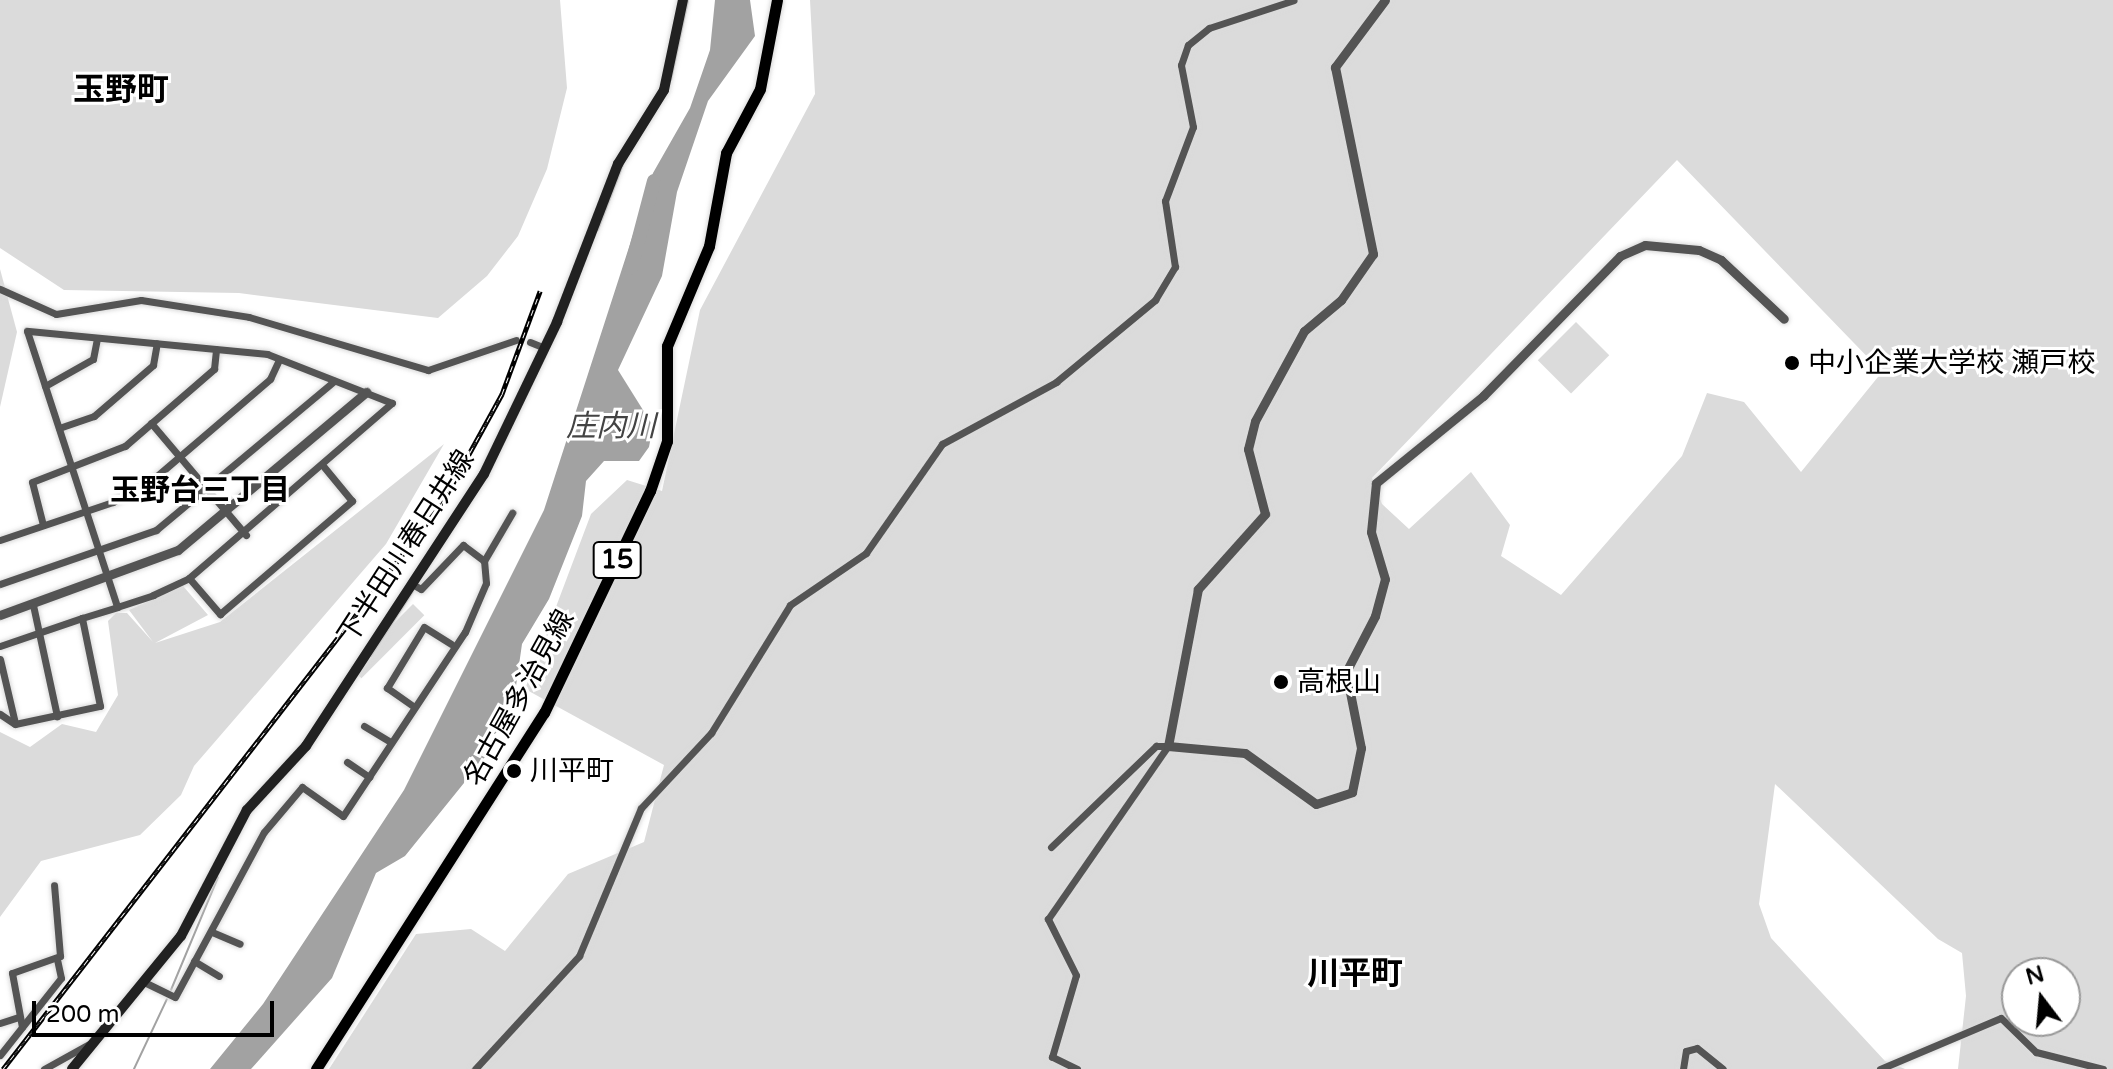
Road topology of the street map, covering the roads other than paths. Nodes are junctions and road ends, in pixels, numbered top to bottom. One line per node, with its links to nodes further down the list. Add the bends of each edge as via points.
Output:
1 (683, 0): 11 (main road, 下半田川春日井線, via 664,90 618,164)
2 (777, 0): 67 (main road, 名古屋多治見線 / 15, via 760,89 726,153 709,246 667,346 667,441 650,491 544,713)
3 (1294, 0): 68 (street, via 1209,28 1188,45 1181,65 1193,127 1165,201 1177,254 1155,300 1037,395 942,444 866,553 790,605 711,733 641,808 579,956)
4 (1385, 0): 49 (street, via 1335,67 1373,254 1341,300 1304,331 1255,421 1248,449 1265,514 1198,589)
5 (0, 289): 8 (street, via 56,314 141,300 249,317 428,370)
6 (1784, 319): 49 (street, via 1721,260 1699,250 1645,245 1620,256 1483,396 1376,483 1371,532 1385,579 1375,616 1346,672 1361,748 1352,792 1316,804 1245,753)
7 (97, 338): 10 (street); 15 (street, via 93,359); 15 (street, via 27,331)
8 (516, 340)
9 (530, 342): 11 (street)
10 (157, 343): 12 (street); 18 (street, via 153,365 94,416)
11 (545, 348): 34 (main road, 下半田川春日井線, via 484,474)
12 (216, 349): 13 (street); 17 (street, via 214,369)
13 (279, 360): 14 (street); 19 (street, via 270,379)
14 (334, 381): 16 (street); 22 (street)
15 (45, 386): 18 (street)
16 (366, 392): 20 (street, via 393,408); 24 (street)
17 (151, 423): 19 (street); 21 (street, via 114,453)
18 (59, 428): 21 (street)
19 (181, 458): 22 (street); 23 (street, via 133,492)
20 (324, 467): 27 (street); 31 (street, via 352,501 220,614)
21 (72, 469): 23 (street); 26 (street, via 32,482)
22 (207, 490): 24 (street); 29 (street, via 156,530)
23 (86, 511): 26 (street); 29 (street)
24 (227, 513): 27 (street); 32 (street, via 178,550)
25 (512, 513): 30 (street)
26 (43, 525): 28 (street)
27 (246, 535): 31 (street)
28 (0, 540)
29 (99, 552): 32 (street); 33 (street)
30 (484, 561): 34 (street, via 463,545 421,589); 40 (street, via 486,583 465,632)
31 (189, 578): 36 (street)
32 (108, 580): 35 (street); 36 (street)
33 (0, 584)
34 (412, 584): 59 (main road, 下半田川春日井線, via 306,746 247,810 193,918)
35 (33, 605): 37 (street); 39 (street)
36 (117, 607): 38 (street)
37 (0, 615)
38 (82, 618): 39 (street); 45 (street, via 100,706)
39 (40, 633): 41 (street); 45 (street)
40 (451, 644): 43 (street); 43 (street, via 424,627 387,688)
41 (0, 646)
42 (0, 659): 46 (street)
43 (413, 706): 48 (street)
44 (0, 714): 46 (street)
45 (57, 716): 46 (street)
46 (15, 724)
47 (364, 726): 48 (street)
48 (391, 742): 51 (street)
49 (1168, 746): 52 (street, via 1156,746); 69 (street, via 1048,919 1076,975 1052,1057)
50 (347, 762): 51 (street)
51 (369, 777): 54 (street, via 343,816 302,787 264,832)
52 (1051, 847)
53 (54, 885): 56 (street)
54 (212, 932): 55 (street); 57 (street)
55 (240, 944)
56 (57, 959): 60 (street, via 12,973); 62 (street, via 61,978)
57 (194, 961): 58 (street); 59 (street, via 175,997)
58 (219, 976)
59 (144, 982): 63 (main road, 下半田川春日井線)
60 (19, 1017): 61 (street); 62 (street)
61 (0, 1023)
62 (22, 1027): 64 (street)
63 (98, 1039): 65 (street); 66 (main road, 下半田川春日井線)
64 (0, 1055)
65 (44, 1069)
66 (72, 1069)
67 (316, 1069)
68 (475, 1069)
69 (1077, 1069)
70 (1683, 1069): 71 (street, via 1686,1051 1697,1048)
71 (1723, 1069)
72 (1880, 1069): 73 (street, via 2001,1018 2036,1052)
73 (2103, 1069)

